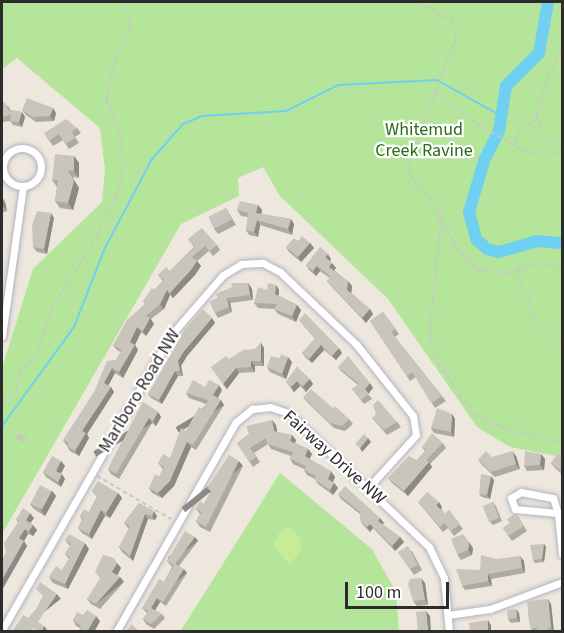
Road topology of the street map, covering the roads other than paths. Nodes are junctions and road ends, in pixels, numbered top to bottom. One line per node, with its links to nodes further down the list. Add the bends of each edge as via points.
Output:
1 (23, 186): 1 (street, via 39,176 41,164 34,152 23,148 6,155 3,167 7,179); 2 (street)
2 (2, 336)
3 (368, 488): 7 (street, Fairway Drive NW, via 433,552 444,578); 8 (street, Marlboro Road NW, via 414,438 415,420 356,344 280,272 258,263 230,270 180,323); 9 (street, Fairway Drive NW, via 284,411 264,407 247,412 231,430)
4 (558, 513): 4 (street, via 515,509 511,498 518,492 545,494 555,501); 5 (street)
5 (562, 554)
6 (562, 582): 7 (street, via 490,609)
7 (448, 615): 10 (street, Fairway Drive NW)
8 (2, 630)
9 (116, 632)
10 (449, 632)

